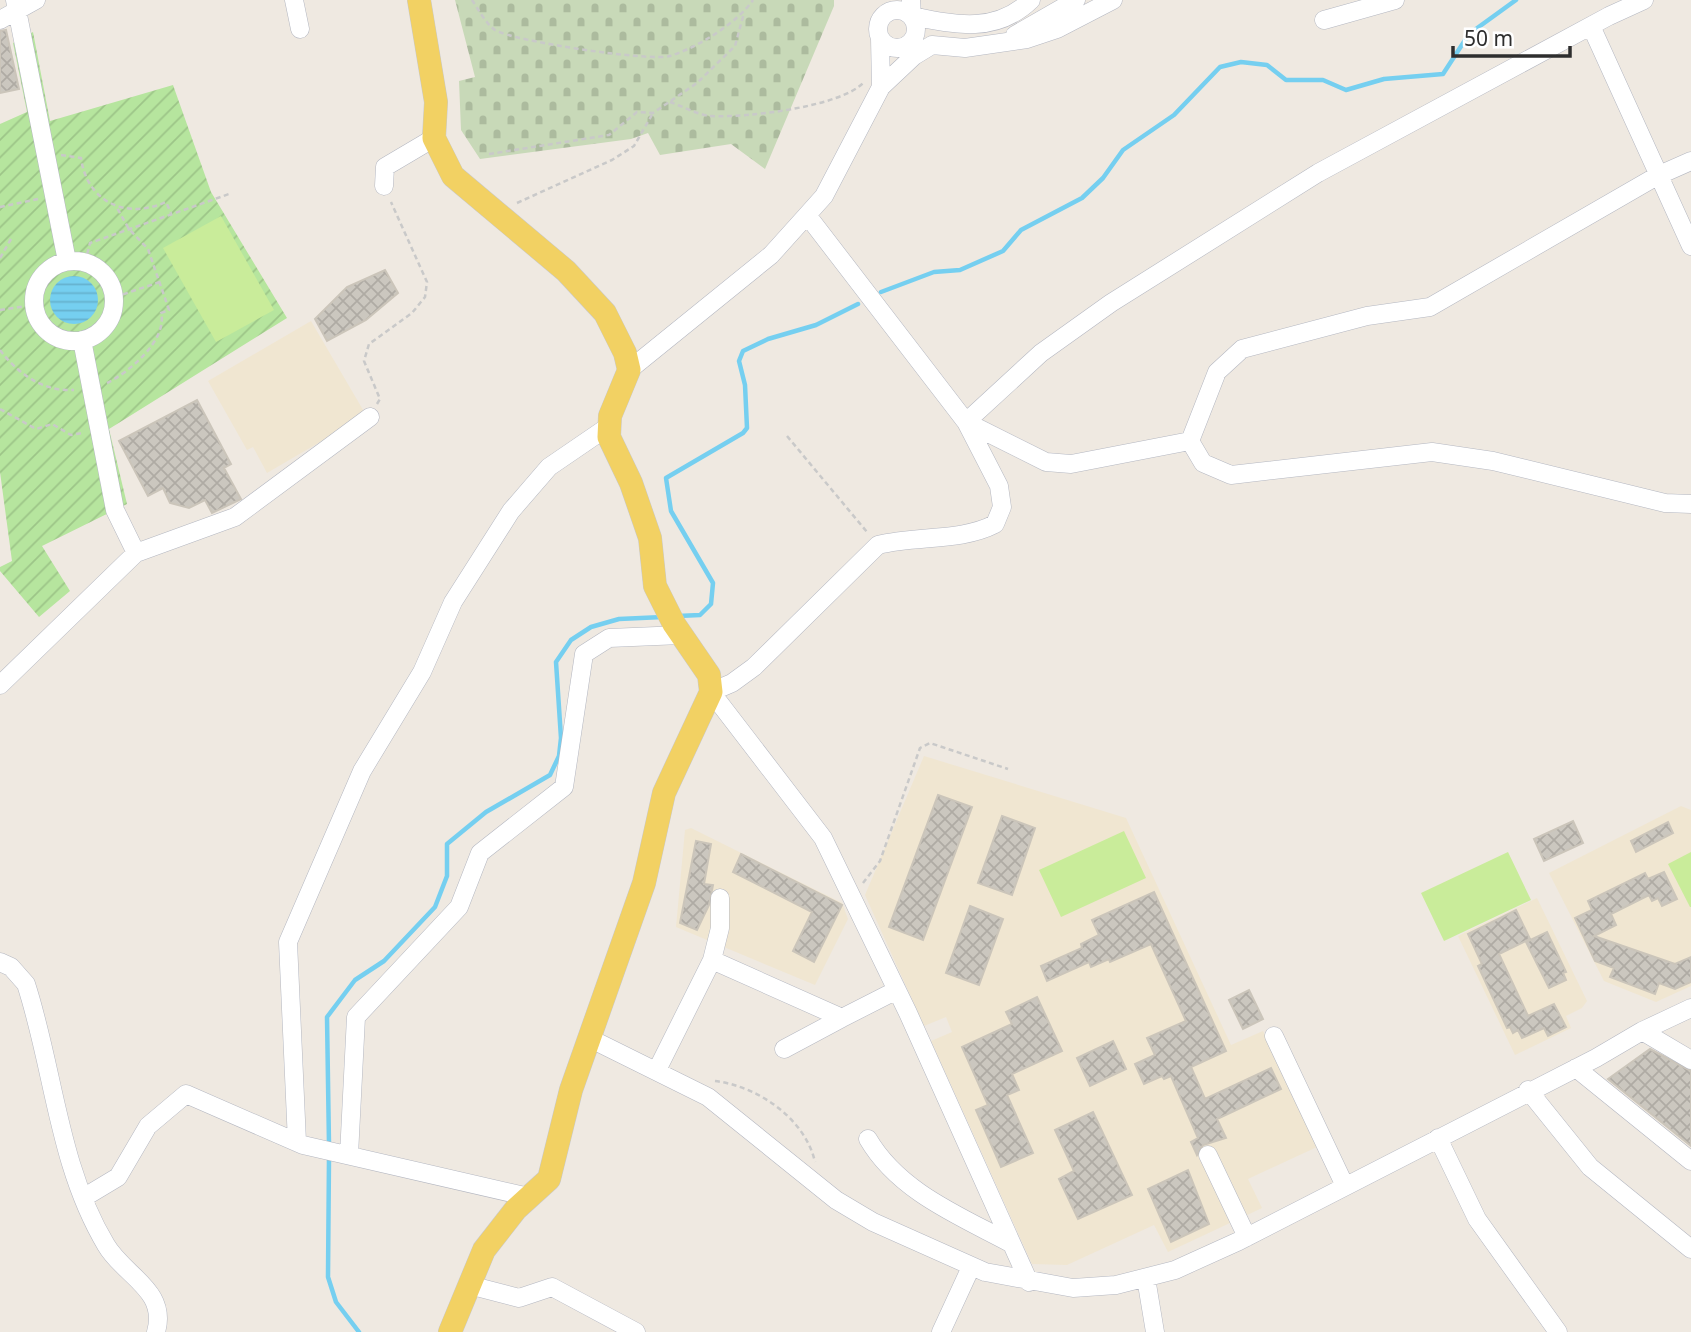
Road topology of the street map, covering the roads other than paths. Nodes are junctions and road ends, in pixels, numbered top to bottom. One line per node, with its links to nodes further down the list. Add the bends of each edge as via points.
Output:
1 (36, 0): 8 (street)
2 (294, 0): 17 (street)
3 (419, 0): 25 (main road, via 436,102)
4 (1031, 0): 15 (street, via 1007,18)
5 (1112, 0): 9 (street)
6 (1395, 0): 14 (street)
7 (1644, 0): 12 (street)
8 (17, 5): 13 (street); 31 (street, via 55,195)
9 (1083, 5): 18 (street); 19 (street)
10 (893, 6): 11 (street); 20 (street, via 878,26)
11 (911, 8): 15 (street, via 957,25); 23 (street, via 917,28)
12 (1608, 8): 16 (street)
13 (0, 20)
14 (1324, 20)
15 (984, 24): 19 (street)
16 (1591, 26): 27 (street); 35 (street, via 1318,173 1111,303 1041,353)
17 (300, 29)
18 (1057, 29): 19 (street); 22 (street)
19 (1024, 30): 22 (street)
20 (880, 38): 23 (street, via 890,47); 24 (street)
21 (932, 45): 22 (street); 23 (street); 24 (street)
22 (1000, 45)
23 (906, 46): 24 (street)
24 (884, 83): 29 (street, via 824,195)
25 (434, 138): 28 (street, via 385,167); 33 (main road, via 453,176 566,271 605,313)
26 (1691, 161): 27 (street)
27 (1657, 176): 30 (street); 37 (street, via 1430,307 1367,316 1242,349 1217,372)
28 (384, 186)
29 (807, 215): 33 (street, via 771,255); 35 (street)
30 (1691, 246)
31 (76, 261): 32 (street, via 107,276 115,297 106,327); 32 (street, via 48,269 40,279 34,305 44,328 55,337)
32 (82, 341): 39 (street, via 115,510)
33 (629, 370): 36 (main road)
34 (370, 417): 39 (street, via 235,517)
35 (966, 422): 37 (street, via 1046,462 1071,464); 42 (street, via 999,486 1002,507 995,524 977,533 878,545 754,667)
36 (609, 426): 40 (main road, via 609,437 650,538 655,586); 59 (street, via 549,467 511,512 453,602 422,672 362,771 288,942)
37 (1190, 442): 38 (street, via 1203,463 1231,475 1432,452 1493,461 1665,503)
38 (1691, 504)
39 (136, 553): 41 (street)
40 (674, 623): 42 (main road, via 709,675); 60 (street, via 609,638 584,654 564,787 480,853 459,906 356,1017)
41 (0, 685)
42 (711, 692): 46 (street, via 824,838); 51 (main road, via 664,793 643,883)
43 (720, 898): 44 (street, via 720,928)
44 (712, 960): 48 (street); 55 (street)
45 (0, 962): 65 (street, via 26,984 60,1127)
46 (897, 990): 48 (street); 67 (street)
47 (1691, 1008): 49 (street)
48 (842, 1018): 52 (street)
49 (1642, 1031): 53 (street); 54 (street)
50 (1274, 1036): 63 (street)
51 (589, 1038): 55 (street); 64 (main road, via 549,1180)
52 (784, 1049)
53 (1691, 1060)
54 (1576, 1068): 56 (street); 62 (street)
55 (657, 1070): 69 (street, via 708,1097 809,1179 873,1222)
56 (1528, 1090): 57 (street); 68 (street, via 1590,1167)
57 (1438, 1138): 63 (street); 78 (street, via 1478,1219)
58 (868, 1139): 67 (street, via 880,1160 945,1211)
59 (297, 1142): 60 (street); 65 (street, via 186,1094 148,1126 118,1177)
60 (336, 1152): 64 (street)
61 (1208, 1155): 66 (street)
62 (1691, 1161)
63 (1345, 1186): 66 (street)
64 (529, 1197): 72 (main road, via 484,1250)
65 (83, 1198): 73 (street, via 118,1264 145,1286 154,1301 160,1317)
66 (1247, 1237): 70 (street)
67 (1012, 1244): 71 (street)
68 (1691, 1249)
69 (971, 1267): 71 (street); 76 (street)
70 (1146, 1278): 71 (street, via 1073,1288); 77 (street)
71 (1029, 1282)
72 (469, 1285): 74 (main road); 75 (street, via 519,1298 552,1287)
73 (156, 1332)
74 (450, 1332)
75 (636, 1332)
76 (941, 1332)
77 (1155, 1332)
78 (1558, 1332)

